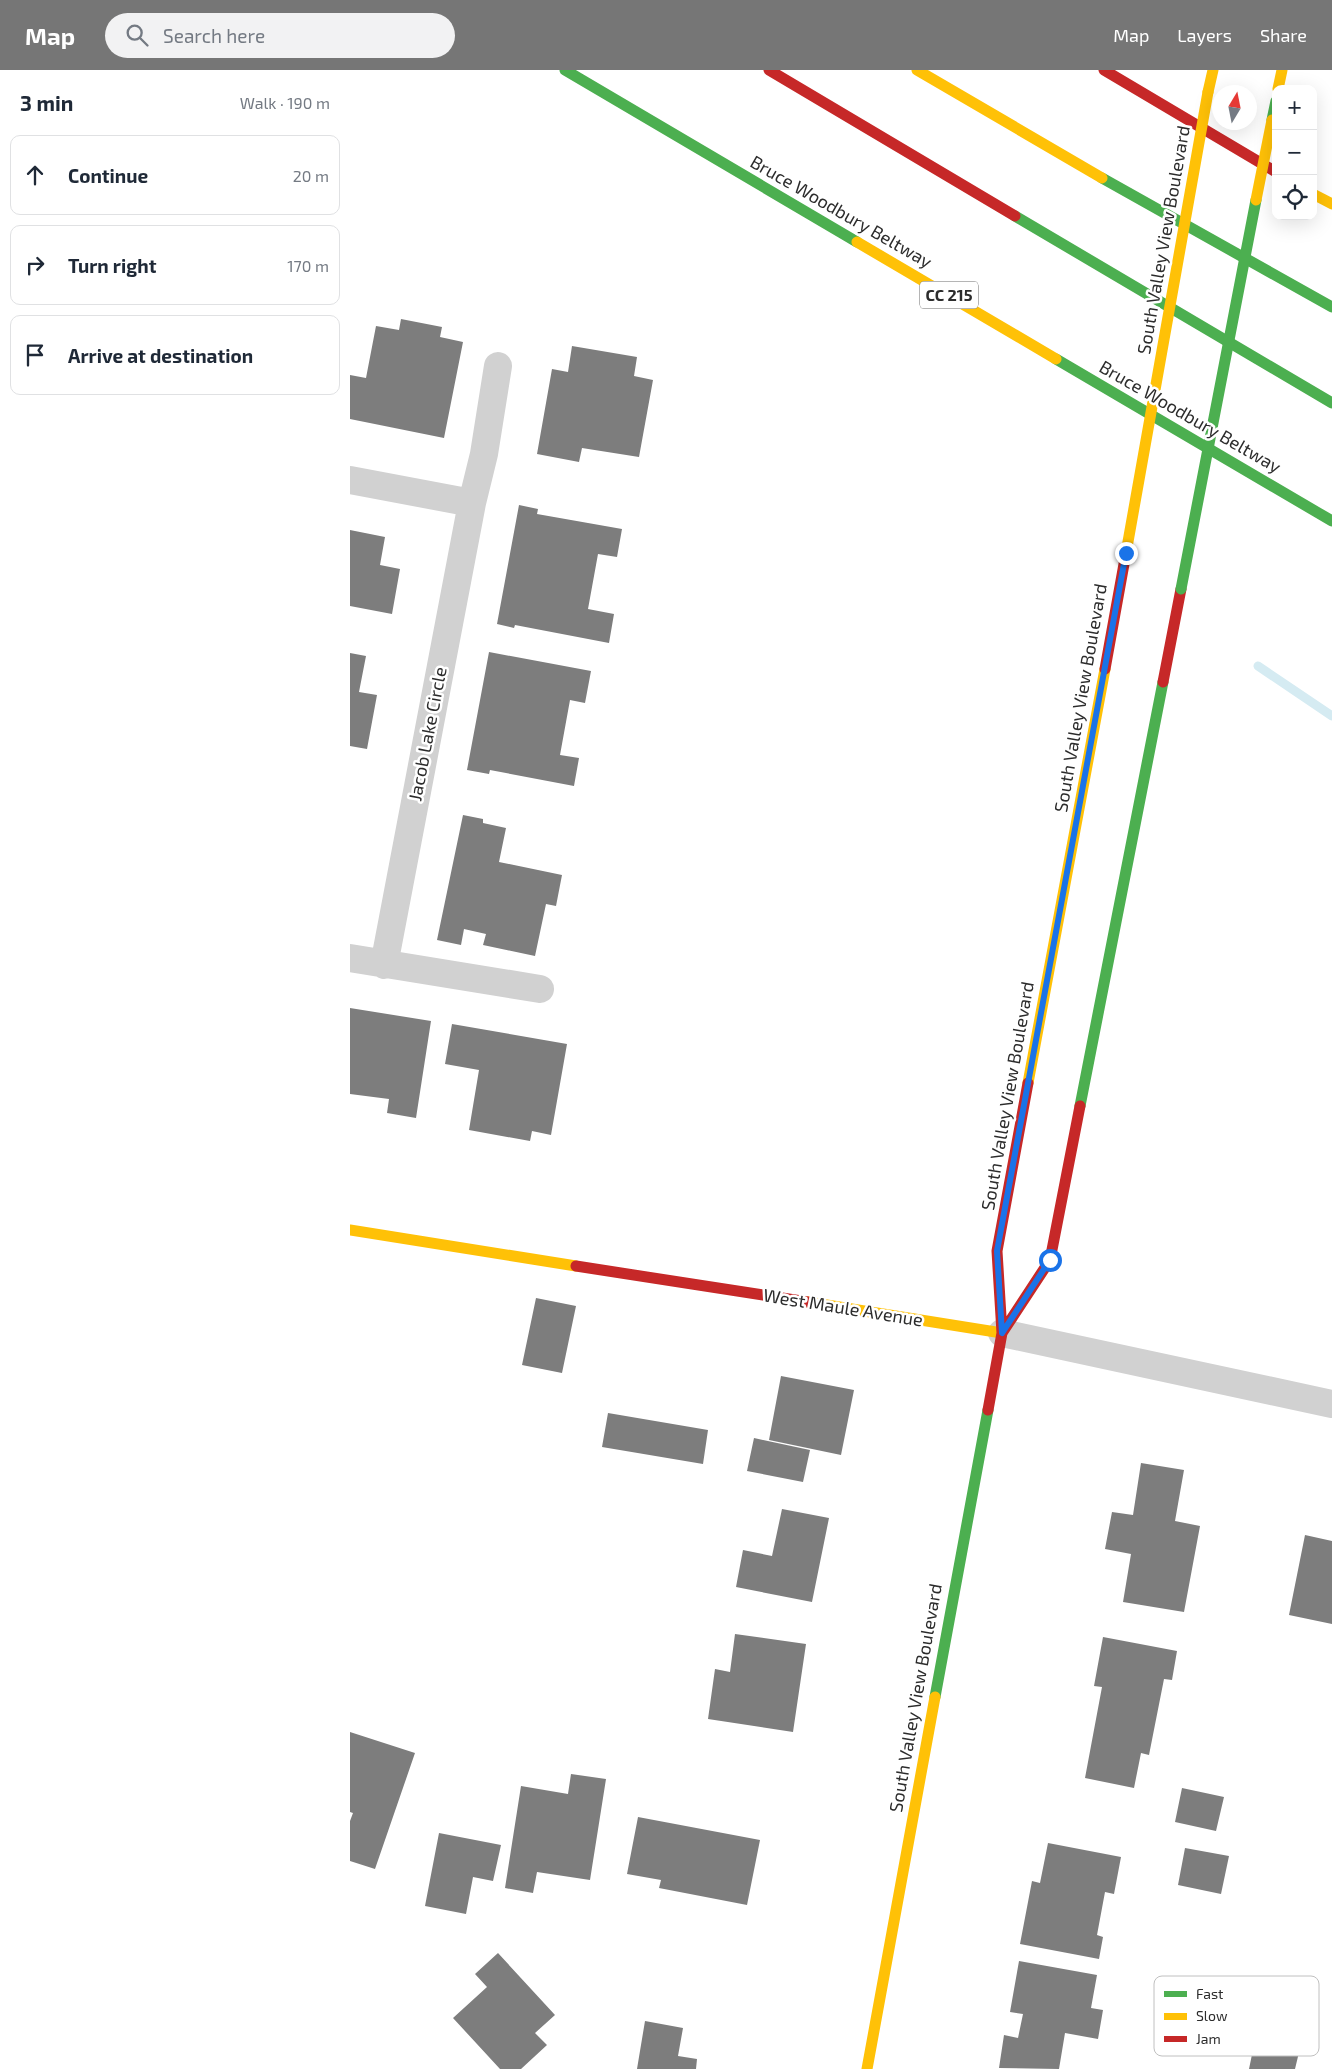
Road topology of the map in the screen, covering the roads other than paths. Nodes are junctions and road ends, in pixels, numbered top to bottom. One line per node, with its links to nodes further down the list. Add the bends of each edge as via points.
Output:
1 (566, 70): 17 (main road, Bruce Woodbury Beltway / CC 215)
2 (769, 70): 14 (main road)
3 (917, 70): 12 (main road)
4 (1104, 70): 9 (main road)
5 (1213, 70): 22 (main road, South Valley View Boulevard, bridge, via 997,1251)
6 (1282, 70): 7 (main road)
7 (1279, 85)
8 (1272, 120): 22 (main road, South Valley View Boulevard, bridge, via 1050,1260)
9 (1272, 170)
10 (1317, 196): 11 (main road)
11 (1332, 204)
12 (1332, 307)
13 (498, 366): 16 (street, Jacob Lake Circle, via 484,454)
14 (1332, 403)
15 (350, 480): 16 (street)
16 (472, 502): 19 (street, Jacob Lake Circle)
17 (1332, 521)
18 (350, 958): 19 (street)
19 (384, 965): 20 (street)
20 (540, 989)
21 (350, 1230): 22 (main road, West Maule Avenue)
22 (1002, 1333): 23 (street, West Maule Avenue); 24 (main road, South Valley View Boulevard)
23 (1332, 1404)
24 (866, 2069)

